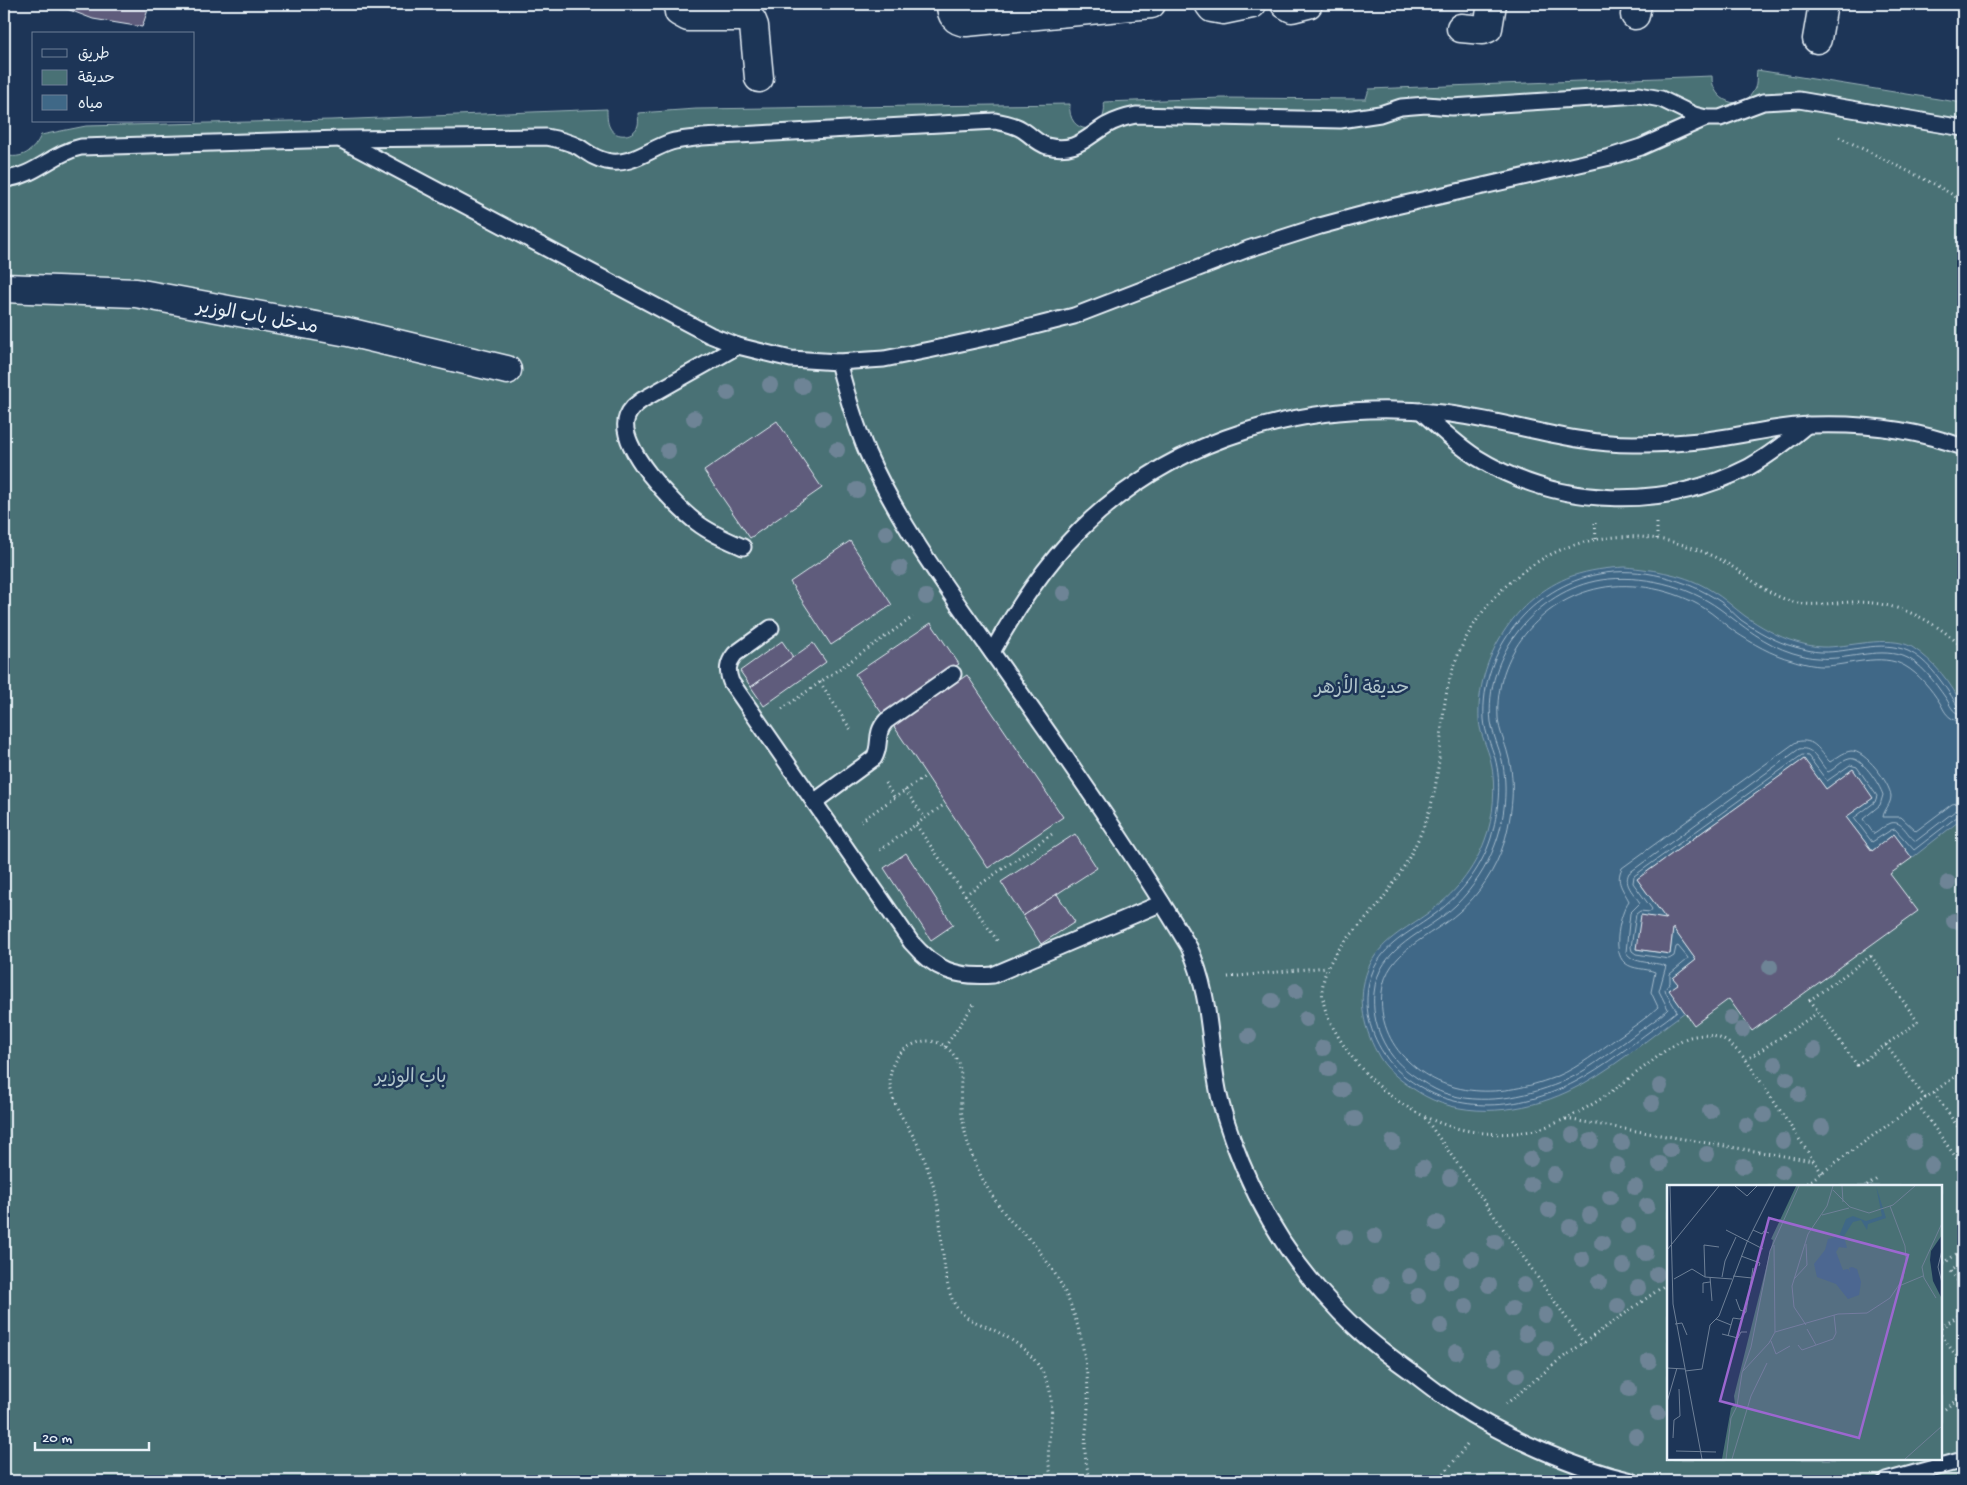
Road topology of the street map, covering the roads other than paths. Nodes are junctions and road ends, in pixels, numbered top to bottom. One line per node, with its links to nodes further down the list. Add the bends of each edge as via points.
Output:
1 (678, 4): 12 (street, via 679,12 688,17 744,16 752,21)
2 (1151, 4): 9 (street)
3 (1209, 4): 4 (street, via 1212,8 1224,10)
4 (1252, 4)
5 (1284, 4): 6 (street, via 1292,8)
6 (1308, 4)
7 (1492, 4): 10 (street, via 1488,28)
8 (1823, 4): 11 (street)
9 (961, 10)
10 (1461, 28)
11 (1817, 38)
12 (759, 78)
13 (1706, 118): 14 (lane, via 1720,118 1763,102 1799,100); 15 (lane, via 1660,99 1639,95 1452,107 1426,105 1340,120 1136,115 1108,124 1084,142 1065,148 1045,145 1022,129 995,121 702,137 673,142 620,163 594,158 563,140 546,136); 19 (lane, via 1610,157 1320,226 1248,249 1074,316 884,359)
14 (1963, 128)
15 (341, 139): 16 (lane, via 82,147 57,155 31,173); 18 (lane, via 686,323)
16 (4, 179)
17 (4, 288): 20 (street, مدخل باب الوزير, via 136,293 348,332)
18 (738, 346): 19 (lane, via 791,359); 24 (lane, via 632,407 626,418 626,428 645,467 676,505 719,536)
19 (838, 362): 26 (lane, via 867,452 888,494 916,542)
20 (508, 370)
21 (1421, 411): 22 (lane, via 1496,422 1581,440 1624,444 1669,444); 22 (lane, via 1447,436 1508,474 1576,495 1617,498 1683,492 1717,481 1780,447); 26 (lane, via 1343,412 1299,418 1214,441 1178,458 1110,503 1080,530 1026,594)
22 (1807, 425): 23 (lane, via 1855,424 1902,430)
23 (1963, 447)
24 (743, 547)
25 (771, 628): 28 (lane, via 734,654 728,667 731,682)
26 (992, 652): 29 (lane, via 1106,815)
27 (953, 674): 28 (lane, via 886,721 879,731 874,758)
28 (814, 802): 29 (lane, via 911,942 938,967 955,974 993,975)
29 (1162, 903): 31 (lane, via 1189,947 1202,979 1219,1095 1233,1142 1275,1229 1301,1268 1366,1338 1453,1403 1541,1450)
30 (1963, 1460): 32 (lane)
31 (1630, 1481)
32 (1886, 1481)

